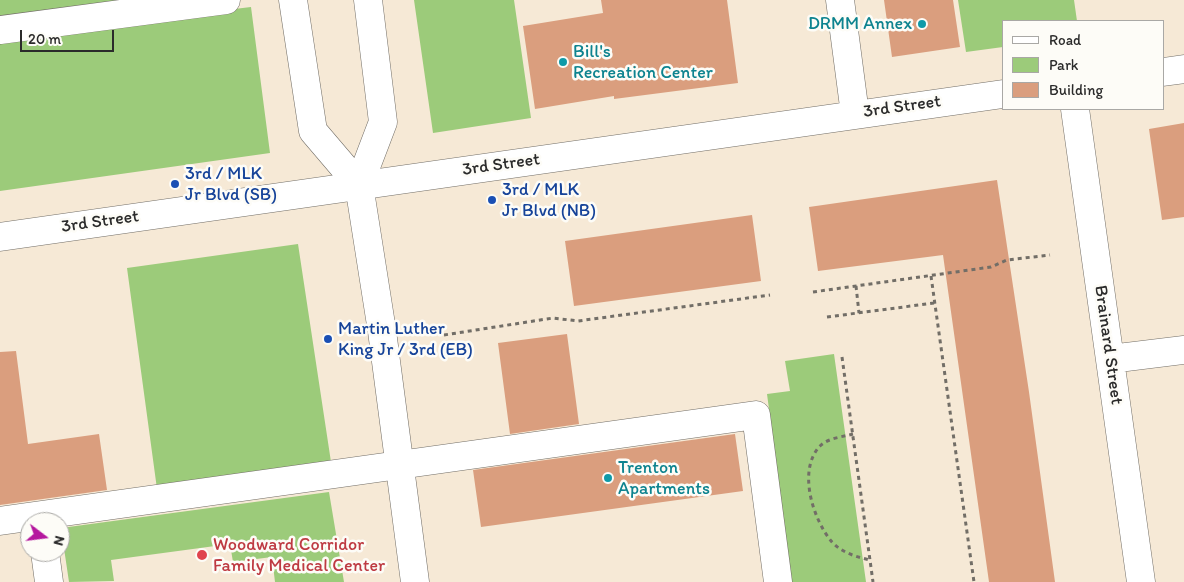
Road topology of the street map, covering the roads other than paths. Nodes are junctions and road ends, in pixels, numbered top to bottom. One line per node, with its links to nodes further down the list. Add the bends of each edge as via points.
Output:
1 (226, 0): 5 (street)
2 (293, 0): 11 (street, via 313,131)
3 (368, 0): 11 (street, via 383,122)
4 (840, 0): 10 (street)
5 (0, 30)
6 (1184, 69): 7 (street)
7 (1164, 72)
8 (1002, 94): 10 (street, 3rd Street)
9 (1075, 110): 14 (street, Brainard Street)
10 (855, 114): 11 (street, 3rd Street)
11 (359, 185): 12 (street, 3rd Street); 15 (street)
12 (0, 237)
13 (1184, 350): 14 (street)
14 (1110, 359): 23 (street, Brainard Street)
15 (399, 466): 16 (street); 21 (street); 22 (street, via 756,415)
16 (70, 515)
17 (20, 520): 18 (street)
18 (0, 521)
19 (46, 562): 20 (street)
20 (49, 582)
21 (414, 582)
22 (778, 582)
23 (1141, 582)

